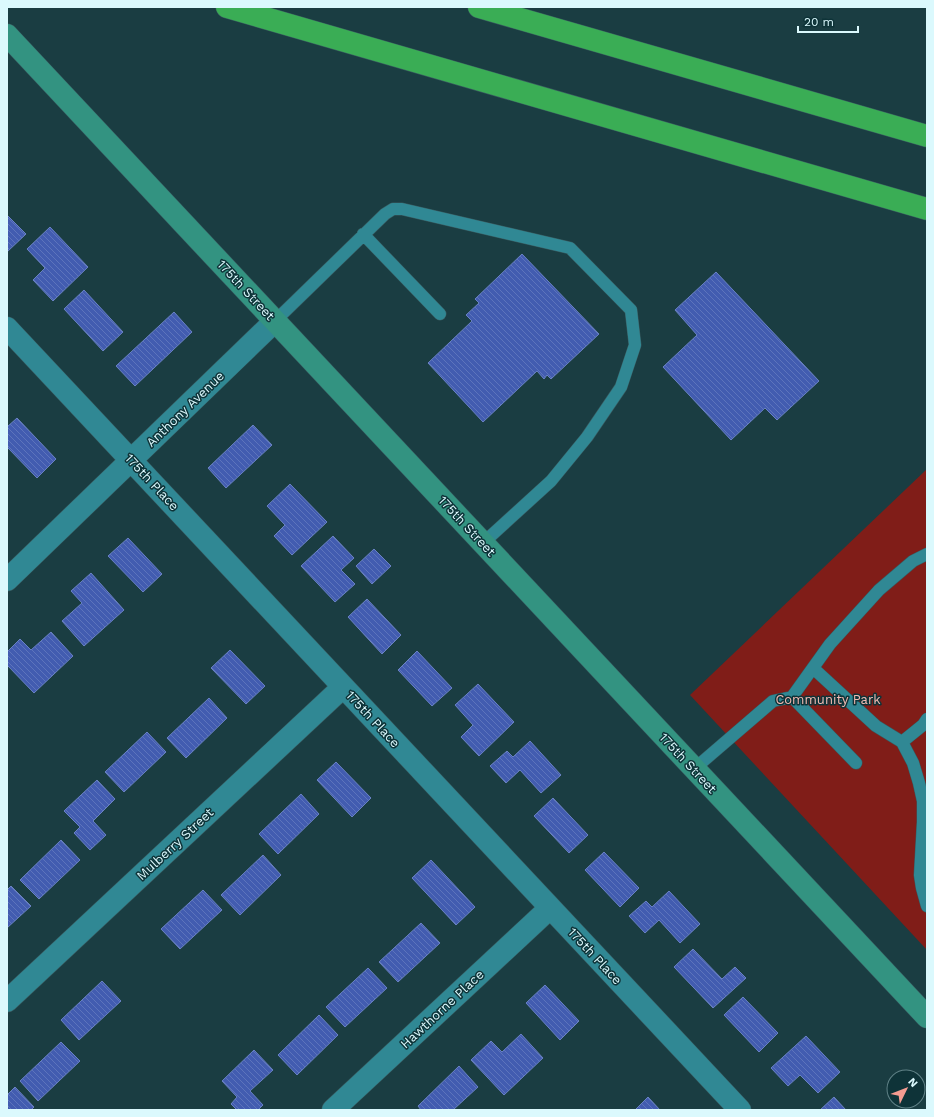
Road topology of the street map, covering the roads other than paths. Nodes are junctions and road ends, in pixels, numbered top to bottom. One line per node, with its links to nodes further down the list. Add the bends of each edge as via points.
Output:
1 (227, 7): 5 (highway)
2 (479, 7): 4 (highway)
3 (7, 35): 8 (main road, 175th Street)
4 (927, 136)
5 (927, 209)
6 (363, 234): 7 (lane); 8 (lane); 11 (lane, via 385,214 393,209 402,209 570,248 631,310 635,345 621,387 587,438 551,481)
7 (440, 314)
8 (276, 321): 10 (street, Anthony Avenue); 11 (main road, 175th Street)
9 (7, 328): 10 (street, 175th Place)
10 (132, 461): 13 (street, Anthony Avenue); 15 (street, 175th Place)
11 (483, 543): 20 (main road, 175th Street)
12 (927, 554): 14 (lane, via 913,561 878,590 830,644)
13 (7, 580)
14 (813, 668): 16 (lane); 18 (lane, via 870,721)
15 (343, 687): 22 (street, 175th Place); 23 (street, Mulberry Street)
16 (792, 697): 19 (lane); 20 (lane, via 774,701)
17 (927, 719): 18 (lane)
18 (902, 742): 21 (lane, via 913,763 923,801 920,875)
19 (856, 763)
20 (694, 769): 24 (main road, 175th Street)
21 (927, 906)
22 (550, 908): 25 (street, Hawthorne Place); 26 (street, 175th Place)
23 (7, 1001)
24 (927, 1017)
25 (334, 1110)
26 (740, 1110)

